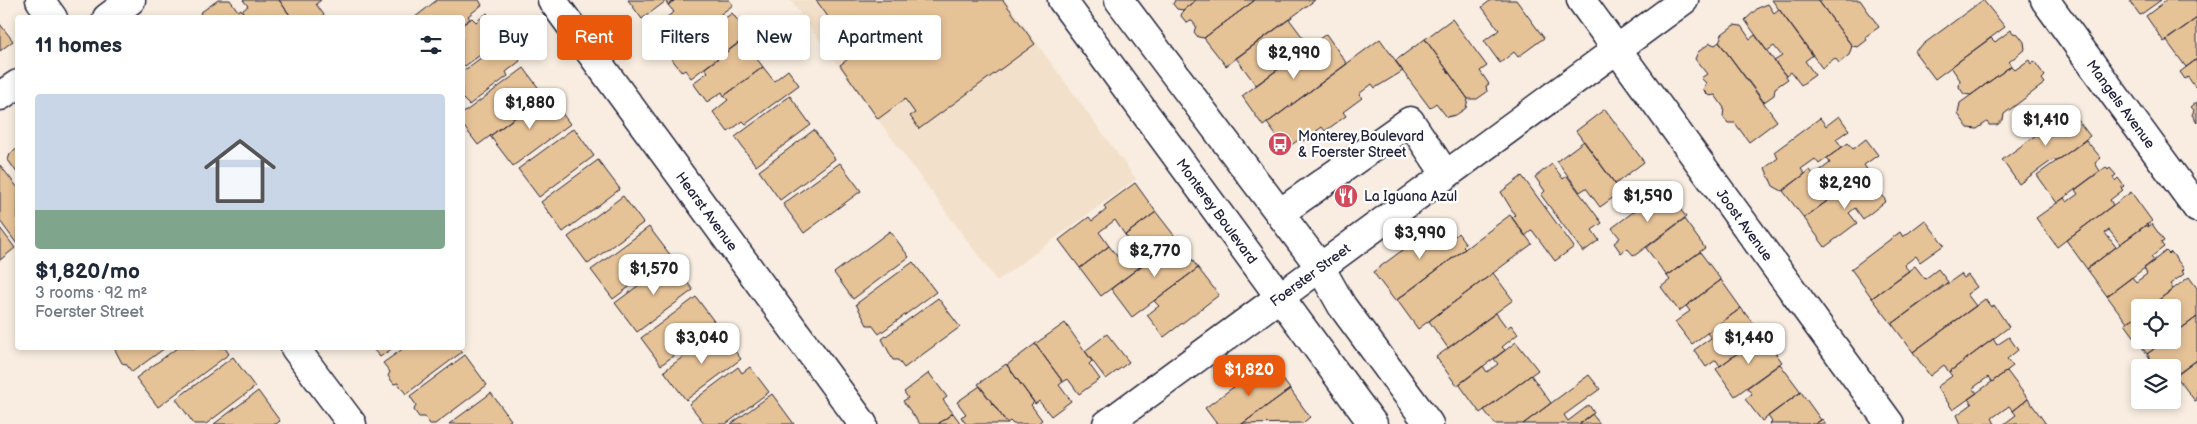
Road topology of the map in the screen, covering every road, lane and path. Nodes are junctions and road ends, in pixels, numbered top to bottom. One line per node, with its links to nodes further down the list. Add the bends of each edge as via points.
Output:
1 (40, 0): 9 (street)
2 (131, 0): 10 (street)
3 (552, 0): 21 (street, Hearst Avenue)
4 (1062, 0): 18 (street, Monterey Boulevard)
5 (1119, 0): 16 (street)
6 (1581, 0): 11 (street, Joost Avenue)
7 (1684, 0): 11 (street, Foerster Street)
8 (2045, 0): 15 (street, Mangels Avenue)
9 (51, 15)
10 (111, 15)
11 (1617, 49): 14 (street, Foerster Street); 25 (street, Joost Avenue)
12 (15, 86): 13 (street)
13 (0, 96)
14 (1446, 175): 16 (street, via 1410,121); 17 (street, Foerster Street)
15 (2197, 208)
16 (1280, 213): 17 (street)
17 (1320, 267): 18 (street, Foerster Street); 24 (street, via 1342,306)
18 (1280, 297): 22 (street, Foerster Street); 23 (street, Monterey Boulevard)
19 (296, 350): 20 (street)
20 (352, 424)
21 (863, 424)
22 (1107, 424)
23 (1373, 424)
24 (1428, 424)
25 (1890, 424)

